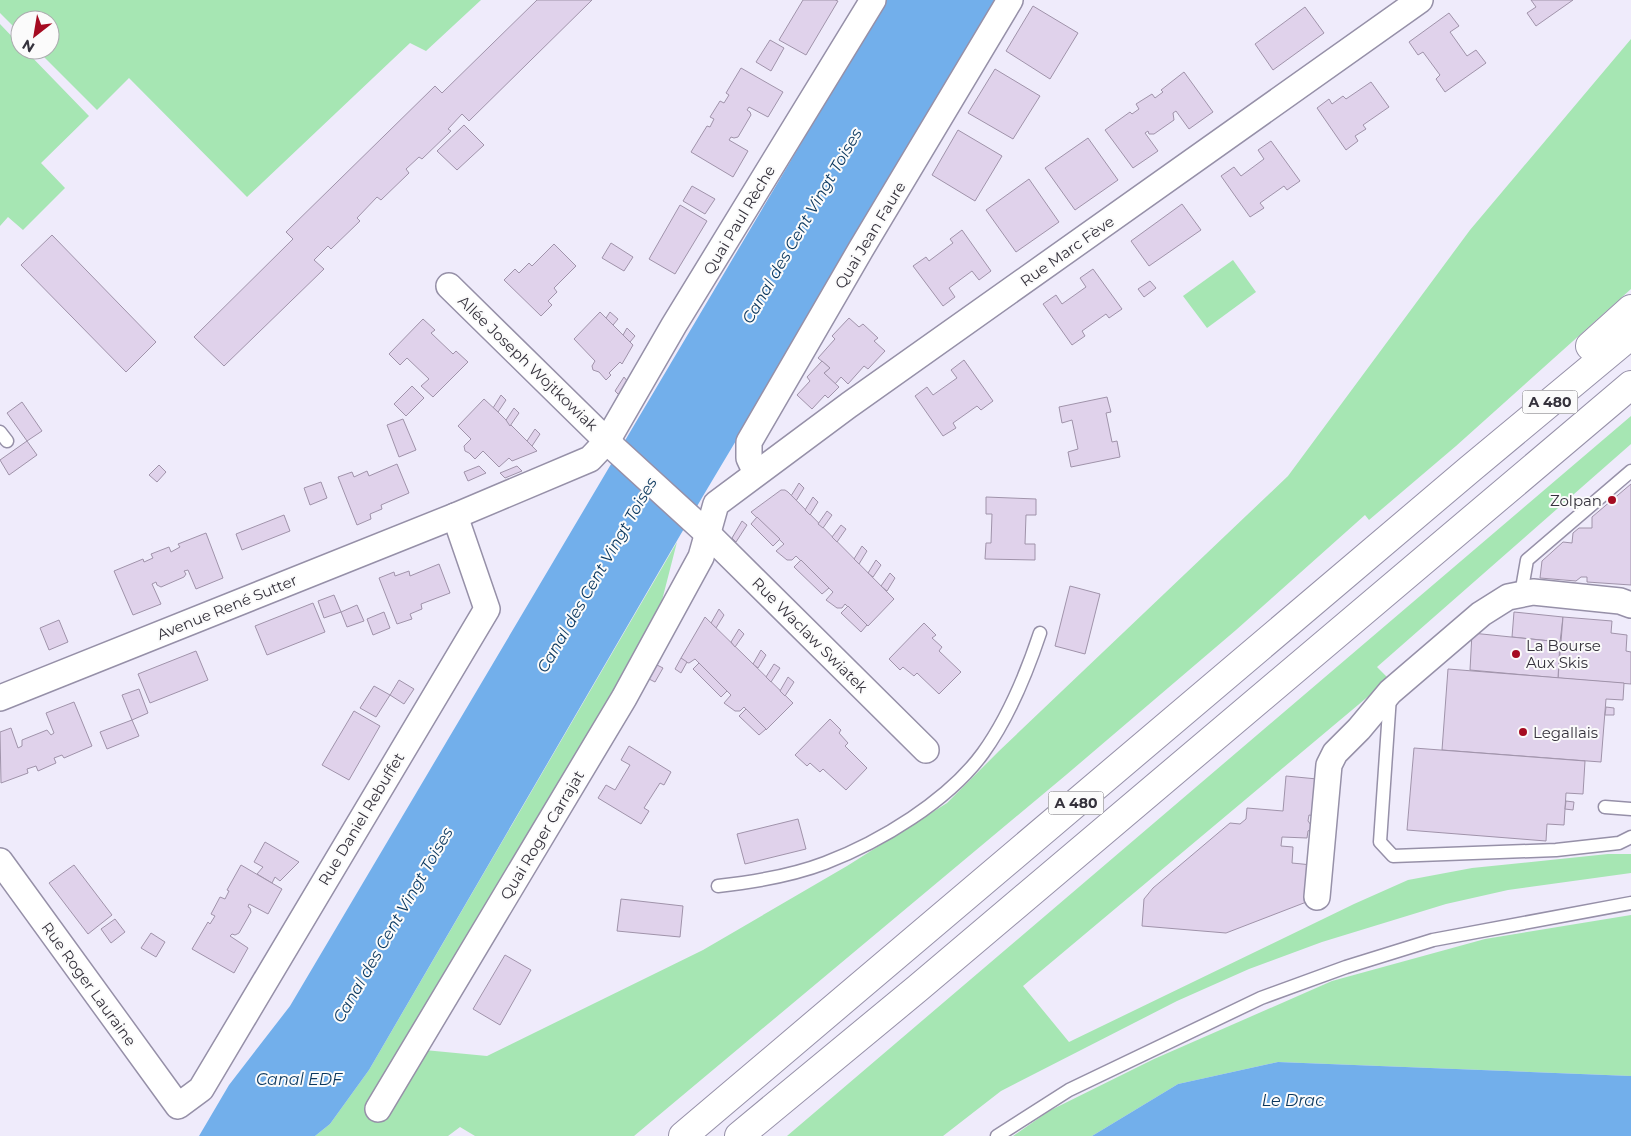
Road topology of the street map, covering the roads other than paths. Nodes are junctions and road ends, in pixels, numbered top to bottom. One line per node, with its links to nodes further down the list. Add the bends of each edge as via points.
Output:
1 (873, 0): 8 (street, Quai Paul Rèche, via 674,324)
2 (1010, 0): 11 (street, Quai Jean Faure, via 749,442 748,458)
3 (1420, 0): 11 (street, Rue Marc Fève)
4 (449, 286): 8 (street, Allée Joseph Wojtkowiak)
5 (1631, 309): 9 (highway, via 1487,437)
6 (1631, 334): 9 (highway, A 480)
7 (1631, 385): 28 (highway, A 480)
8 (611, 445): 13 (street, Quai Paul Rèche, via 590,458); 14 (street, Allée Joseph Wojtkowiak)
9 (1470, 469): 31 (highway, A 480)
10 (1631, 471): 15 (lane, via 1527,560)
11 (756, 473): 12 (street, Rue Marc Fève)
12 (716, 504): 14 (street, Quai Roger Carrajat)
13 (455, 516): 19 (street, Avenue René Sutter); 29 (street, Rue Daniel Rebuffet, via 487,609 201,1089)
14 (701, 538): 20 (street, Rue Waclaw Swiatek); 30 (street, Quai Roger Carrajat, via 624,698)
15 (1521, 594): 16 (street, via 1533,592 1620,600); 18 (street, via 1508,597 1481,614)
16 (1631, 605)
17 (1040, 633): 25 (lane, via 1028,669 992,740 958,782 926,808 871,842 825,863 782,876)
18 (1390, 692): 23 (lane, via 1380,842 1393,856 1556,850 1619,844); 26 (street, via 1335,753 1329,765)
19 (0, 698)
20 (926, 750)
21 (1605, 806): 22 (lane)
22 (1631, 810)
23 (1631, 837)
24 (0, 861): 29 (street, Rue Roger Lauraine)
25 (718, 886)
26 (1317, 897)
27 (1631, 903): 34 (lane, via 1432,940 1346,966 1261,998 1069,1090)
28 (918, 988): 32 (highway, A 480); 33 (highway, via 898,1024)
29 (178, 1106)
30 (378, 1109)
31 (683, 1136)
32 (739, 1136)
33 (764, 1136)
34 (997, 1136)

